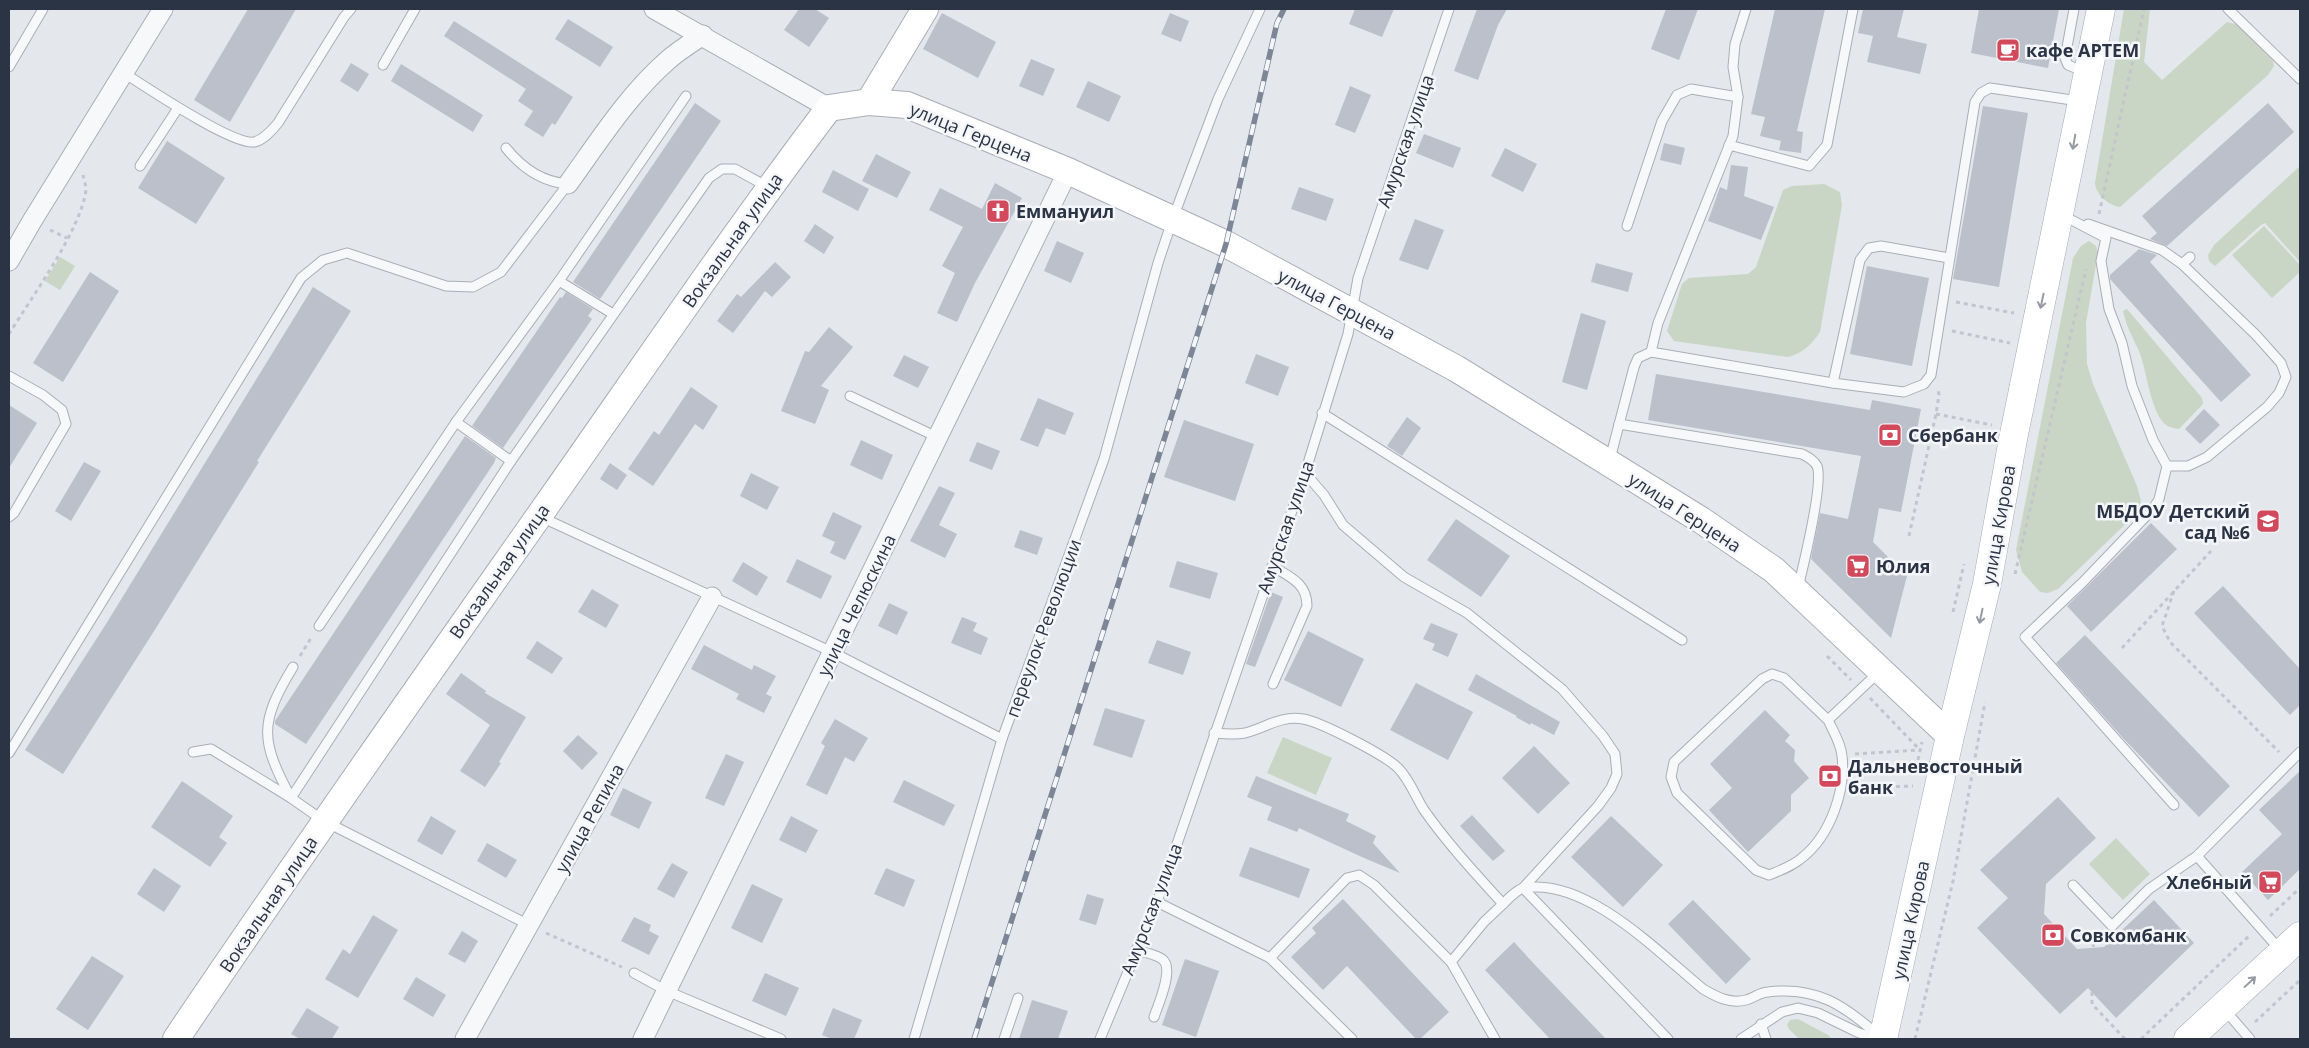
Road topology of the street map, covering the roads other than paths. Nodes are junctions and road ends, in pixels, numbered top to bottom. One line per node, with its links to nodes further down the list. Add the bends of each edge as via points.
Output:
1 (43, 9): 16 (lane)
2 (164, 9): 17 (street)
3 (351, 9): 24 (lane, via 269,134 255,142 241,141)
4 (415, 9): 15 (lane)
5 (654, 9): 14 (street)
6 (925, 9): 23 (main road)
7 (1260, 9): 33 (lane, переулок Революции, via 1218,99)
8 (1449, 9): 40 (lane, Амурская улица, via 1358,278)
9 (1746, 9): 21 (lane, via 1735,44)
10 (1853, 9): 26 (lane, via 1827,145 1810,166)
11 (2074, 9): 18 (lane, via 2065,58 2068,65)
12 (2102, 9): 18 (main road, улица Кирова)
13 (2228, 9): 19 (lane)
14 (703, 35): 25 (street); 30 (street, via 668,60 641,88)
15 (383, 65)
16 (9, 66)
17 (124, 74): 24 (lane); 37 (street)
18 (2088, 74): 22 (main road, улица Кирова)
19 (2300, 79)
20 (686, 96): 39 (lane)
21 (1738, 97): 26 (lane); 34 (lane, via 1691,89 1677,95 1662,121)
22 (2082, 101): 32 (main road, улица Кирова, one-way to 32); 36 (lane, via 1990,88 1981,93 1975,102)
23 (869, 102): 25 (main road, улица Герцена); 29 (main road, улица Герцена, via 907,105)
24 (178, 108): 28 (lane)
25 (829, 108): 31 (main road, Вокзальная улица)
26 (1729, 145): 42 (lane, via 1658,323)
27 (506, 148): 30 (lane, via 530,172 555,183)
28 (140, 166)
29 (1068, 171): 33 (main road, улица Герцена); 49 (street, улица Челюскина)
30 (568, 184): 69 (lane, via 501,272 473,287 446,286 347,253 323,260 302,278)
31 (769, 187): 41 (lane, via 735,169 722,169 709,178); 54 (main road, Вокзальная улица)
32 (2060, 213): 38 (lane, via 2162,250); 52 (lane, via 2106,238 2102,261 2109,309 2122,343 2132,386); 67 (main road, улица Кирова, one-way to 67, via 2013,439 1988,584)
33 (1173, 218): 40 (main road, улица Герцена); 68 (lane, переулок Революции, via 1104,459)
34 (1627, 226)
35 (2190, 257): 38 (lane)
36 (1950, 258): 44 (lane, via 1881,246 1869,248 1860,260); 44 (lane, via 1931,376 1924,384 1904,392)
37 (9, 261)
38 (2182, 264): 52 (lane, via 2262,342 2281,363 2286,377 2279,393 2267,407 2207,458 2188,466)
39 (559, 281): 41 (lane); 47 (lane)
40 (1352, 313): 46 (lane, Амурская улица); 51 (main road, улица Герцена, via 1457,369)
41 (613, 314): 50 (lane)
42 (1650, 352): 44 (lane); 48 (lane, via 1638,358 1634,367)
43 (9, 376): 55 (lane, via 62,410 66,424)
44 (1833, 383)
45 (850, 396): 49 (lane)
46 (1322, 413): 53 (lane, Амурская улица); 60 (lane)
47 (456, 422): 50 (lane); 59 (lane)
48 (1619, 424): 51 (lane); 57 (lane, via 1802,454 1812,460 1818,467 1817,498)
49 (937, 437): 61 (street, улица Челюскина)
50 (511, 461): 72 (lane)
51 (1609, 463): 57 (main road, улица Герцена, via 1701,520 1774,570)
52 (2167, 466): 73 (lane, via 2159,499 2153,509 2025,637)
53 (1306, 473): 56 (lane, Амурская улица); 77 (lane, via 1342,525 1404,577 1467,613 1562,689 1615,754 1617,774 1611,788)
54 (538, 516): 58 (lane); 74 (main road, Вокзальная улица)
55 (9, 517)
56 (1272, 566): 64 (lane, via 1303,586 1307,601); 66 (lane, Амурская улица)
57 (1798, 591): 63 (main road, улица Герцена)
58 (712, 597): 61 (lane); 80 (street, улица Репина)
59 (319, 626)
60 (1682, 640)
61 (832, 652): 68 (lane); 86 (street, улица Челюскина)
62 (293, 667): 72 (lane, via 276,696 267,727 274,767)
63 (1881, 670): 65 (lane); 67 (main road, улица Герцена)
64 (1273, 684)
65 (1828, 720): 65 (lane, via 1784,678 1772,674 1762,679 1674,762 1671,777 1677,793 1756,870 1768,875 1788,868 1804,857 1826,831 1840,788 1842,755)
66 (1214, 733): 78 (lane, Амурская улица); 79 (lane, via 1244,733 1284,718 1304,719 1383,757 1406,776 1445,838)
67 (1950, 736): 104 (main road, улица Кирова)
68 (1002, 739): 96 (lane, переулок Революции)
69 (9, 752)
70 (193, 752): 72 (lane, via 210,749)
71 (2300, 752): 75 (lane)
72 (291, 798): 74 (lane)
73 (2174, 806)
74 (324, 821): 80 (lane); 92 (main road, Вокзальная улица)
75 (2197, 856): 76 (lane, via 2149,889 2112,926); 81 (lane, via 2259,926)
76 (2073, 885)
77 (1523, 888): 79 (lane); 101 (lane); 104 (lane, via 1560,889 1603,909 1719,998 1733,1001 1766,992 1805,992 1841,1006)
78 (1157, 902): 82 (lane, Амурская улица); 83 (lane)
79 (1503, 904): 84 (lane)
80 (530, 925): 93 (street, улица Репина)
81 (2291, 944): 88 (main road, one-way to 81)
82 (1136, 949): 89 (lane, via 1162,959 1166,966 1167,977); 98 (lane, Амурская улица)
83 (1270, 958): 84 (lane, via 1347,878 1359,875 1374,885); 99 (lane)
84 (1451, 962): 100 (lane)
85 (634, 973): 86 (lane)
86 (667, 991): 94 (street, улица Челюскина); 95 (lane)
87 (1018, 998): 97 (lane)
88 (2222, 1008): 91 (lane); 105 (main road)
89 (1154, 1016)
90 (1761, 1024): 102 (lane); 103 (lane); 104 (lane, via 1782,1012 1798,1008 1818,1013 1859,1033)
91 (2247, 1036)
92 (176, 1039)
93 (465, 1039)
94 (643, 1039)
95 (780, 1039)
96 (914, 1039)
97 (1004, 1039)
98 (1100, 1039)
99 (1352, 1039)
100 (1495, 1039)
101 (1668, 1039)
102 (1741, 1039)
103 (1766, 1039)
104 (1883, 1039)
105 (2188, 1039)

